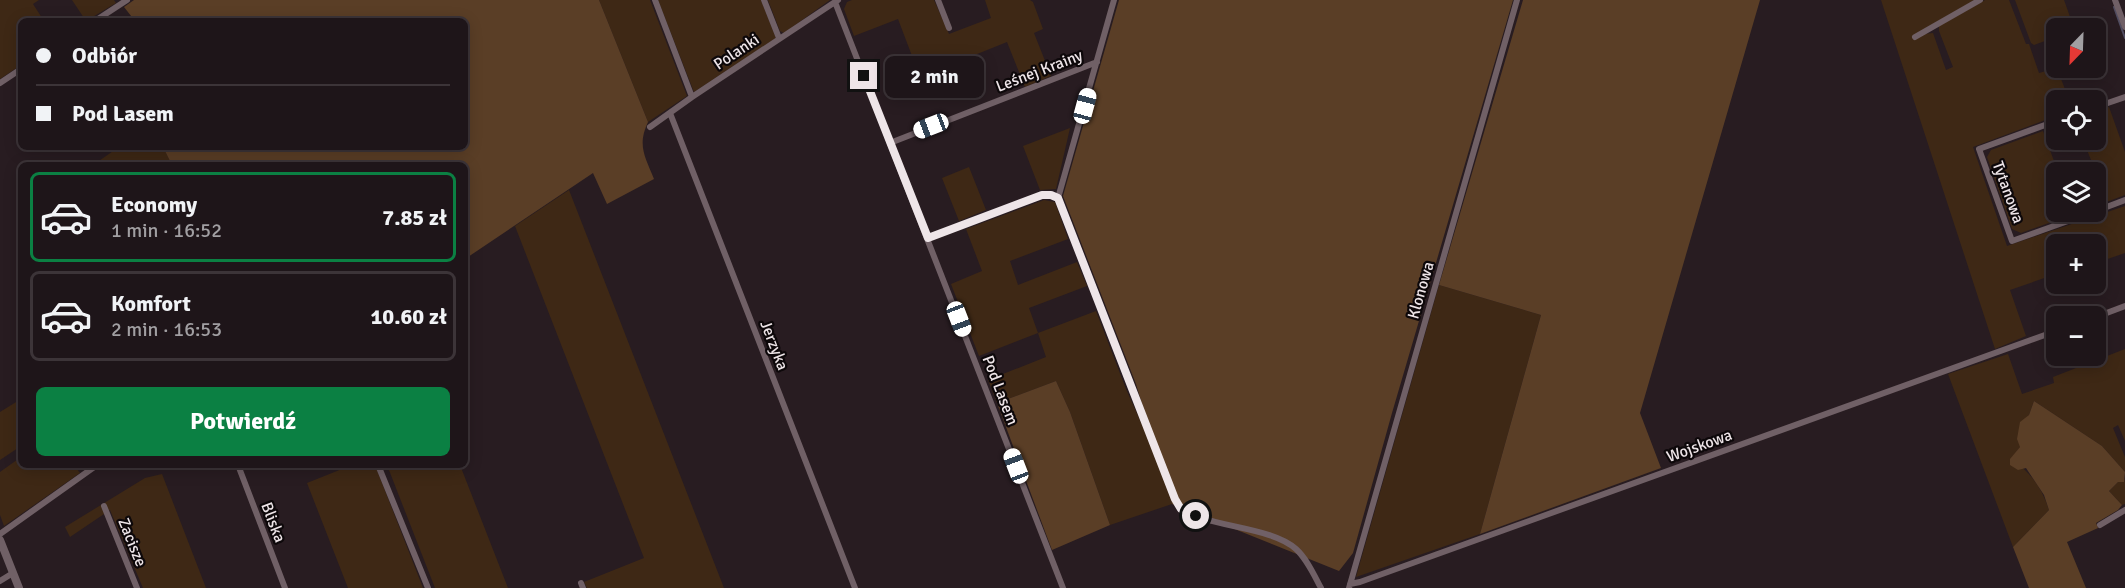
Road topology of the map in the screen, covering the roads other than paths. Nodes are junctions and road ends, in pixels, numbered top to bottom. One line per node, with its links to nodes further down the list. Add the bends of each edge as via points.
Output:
1 (127, 0): 10 (street)
2 (655, 0): 18 (street)
3 (764, 0): 14 (street)
4 (938, 0): 12 (street)
5 (1114, 0): 15 (street)
6 (1517, 0): 43 (street, Klonowa)
7 (1980, 0): 13 (street)
8 (2115, 0): 11 (street)
9 (837, 1): 14 (street, Polanki); 24 (street, Pod Lasem)
10 (100, 18)
11 (2125, 27)
12 (949, 28)
13 (1915, 37)
14 (779, 38): 18 (street, Polanki)
15 (1097, 62): 24 (street, Leśnej Krainy); 25 (street)
16 (18, 71): 17 (street)
17 (0, 83)
18 (692, 97): 21 (street, Polanki)
19 (2125, 97): 20 (street)
20 (2106, 104)
21 (670, 112): 23 (street, Polanki); 48 (street, Jerzyka)
22 (2046, 125): 28 (street, Tytanowa, via 1979,149 2012,241)
23 (650, 127)
24 (890, 142): 29 (street, Pod Lasem)
25 (1058, 198): 29 (street, via 1042,195); 50 (street, via 1181,509 1290,544 1305,560)
26 (2125, 200): 27 (street, Tytanowa)
27 (2106, 207)
28 (2064, 222)
29 (928, 238): 49 (street, Pod Lasem)
30 (2125, 306): 31 (street)
31 (2106, 313)
32 (2046, 335): 43 (street, Wojskowa)
33 (93, 468): 39 (street)
34 (239, 468): 46 (street, Bliska)
35 (379, 468): 47 (street)
36 (104, 506): 45 (street, Zacisze)
37 (2125, 510): 38 (street)
38 (2100, 525)
39 (0, 534)
40 (0, 540): 41 (street)
41 (13, 573): 42 (street); 44 (street)
42 (0, 581)
43 (1349, 586)
44 (19, 588)
45 (137, 588)
46 (285, 588)
47 (428, 588)
48 (855, 588)
49 (1063, 588)
50 (1321, 588)

